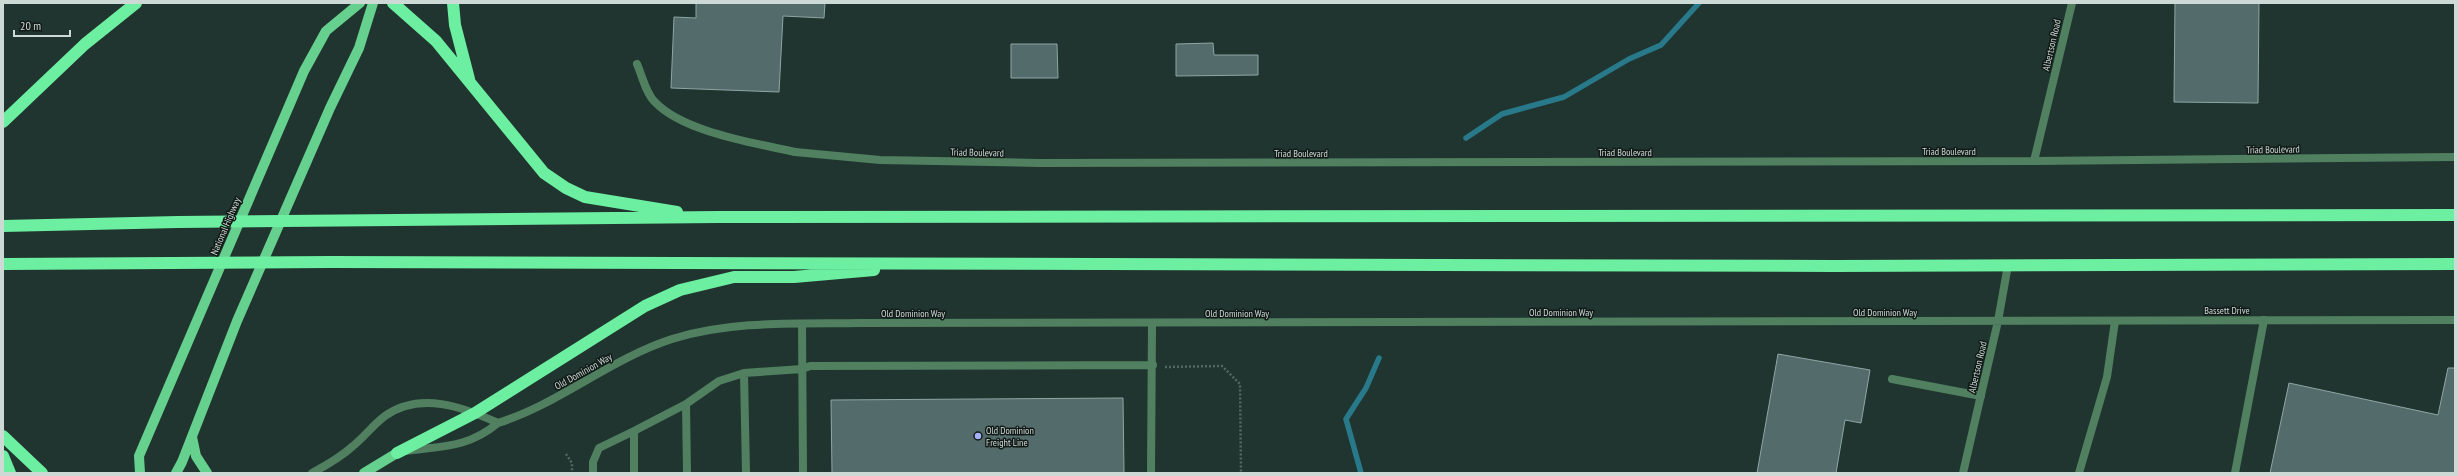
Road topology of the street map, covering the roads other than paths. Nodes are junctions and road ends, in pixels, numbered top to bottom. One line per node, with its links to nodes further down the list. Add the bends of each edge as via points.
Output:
1 (136, 3): 9 (highway, via 85,44)
2 (360, 3): 40 (main road, National Highway, via 326,31 304,71 139,456)
3 (373, 3): 35 (main road, via 360,48 330,108 237,321)
4 (393, 3): 8 (highway, via 436,41)
5 (453, 3): 8 (highway, via 455,25)
6 (2072, 3): 11 (street, Albertson Road)
7 (637, 64): 11 (street, Triad Boulevard, via 654,102 681,121 735,138 795,152 880,160 1038,163)
8 (470, 84): 13 (highway, via 544,173 566,188 604,202)
9 (3, 122)
10 (2455, 157): 11 (street, Triad Boulevard)
11 (2034, 161)
12 (2455, 215): 13 (highway)
13 (720, 217): 14 (highway)
14 (3, 226)
15 (3, 264): 16 (highway)
16 (956, 264): 18 (highway); 31 (highway, via 794,277 734,277 680,290 645,306)
17 (2455, 264): 18 (highway)
18 (2008, 265): 21 (street, Albertson Road)
19 (2264, 320): 20 (street, Bassett Drive); 22 (street, Bassett Drive); 53 (street)
20 (2455, 320)
21 (1998, 321): 22 (street, Bassett Drive); 24 (street, Old Dominion Way); 29 (street, Albertson Road)
22 (2115, 321): 52 (street, via 2107,377)
23 (802, 324): 24 (street, Old Dominion Way); 26 (street); 32 (street, Old Dominion Way, via 744,326 671,339 630,356 521,416)
24 (1152, 324): 25 (street)
25 (1152, 366): 26 (street, via 810,366); 50 (street)
26 (802, 369): 27 (street); 49 (street)
27 (744, 373): 30 (street, via 719,381); 48 (street)
28 (1892, 379): 29 (street)
29 (1981, 396): 51 (street, Albertson Road)
30 (686, 404): 33 (street); 47 (street)
31 (476, 413): 32 (street); 36 (highway); 43 (street, via 427,402 398,409 384,416 337,459)
32 (498, 424): 36 (street, Old Dominion Way, via 483,436 468,442)
33 (634, 431): 45 (street, via 599,448 593,462); 46 (street)
34 (3, 436): 39 (highway)
35 (192, 437): 41 (main road); 42 (main road, via 196,456)
36 (397, 453): 44 (main road)
37 (3, 456): 38 (highway)
38 (10, 473)
39 (42, 473)
40 (140, 473)
41 (176, 473)
42 (207, 473)
43 (312, 473)
44 (364, 473)
45 (593, 473)
46 (634, 473)
47 (687, 473)
48 (746, 473)
49 (803, 473)
50 (1152, 473)
51 (1963, 473)
52 (2079, 473)
53 (2235, 473)

